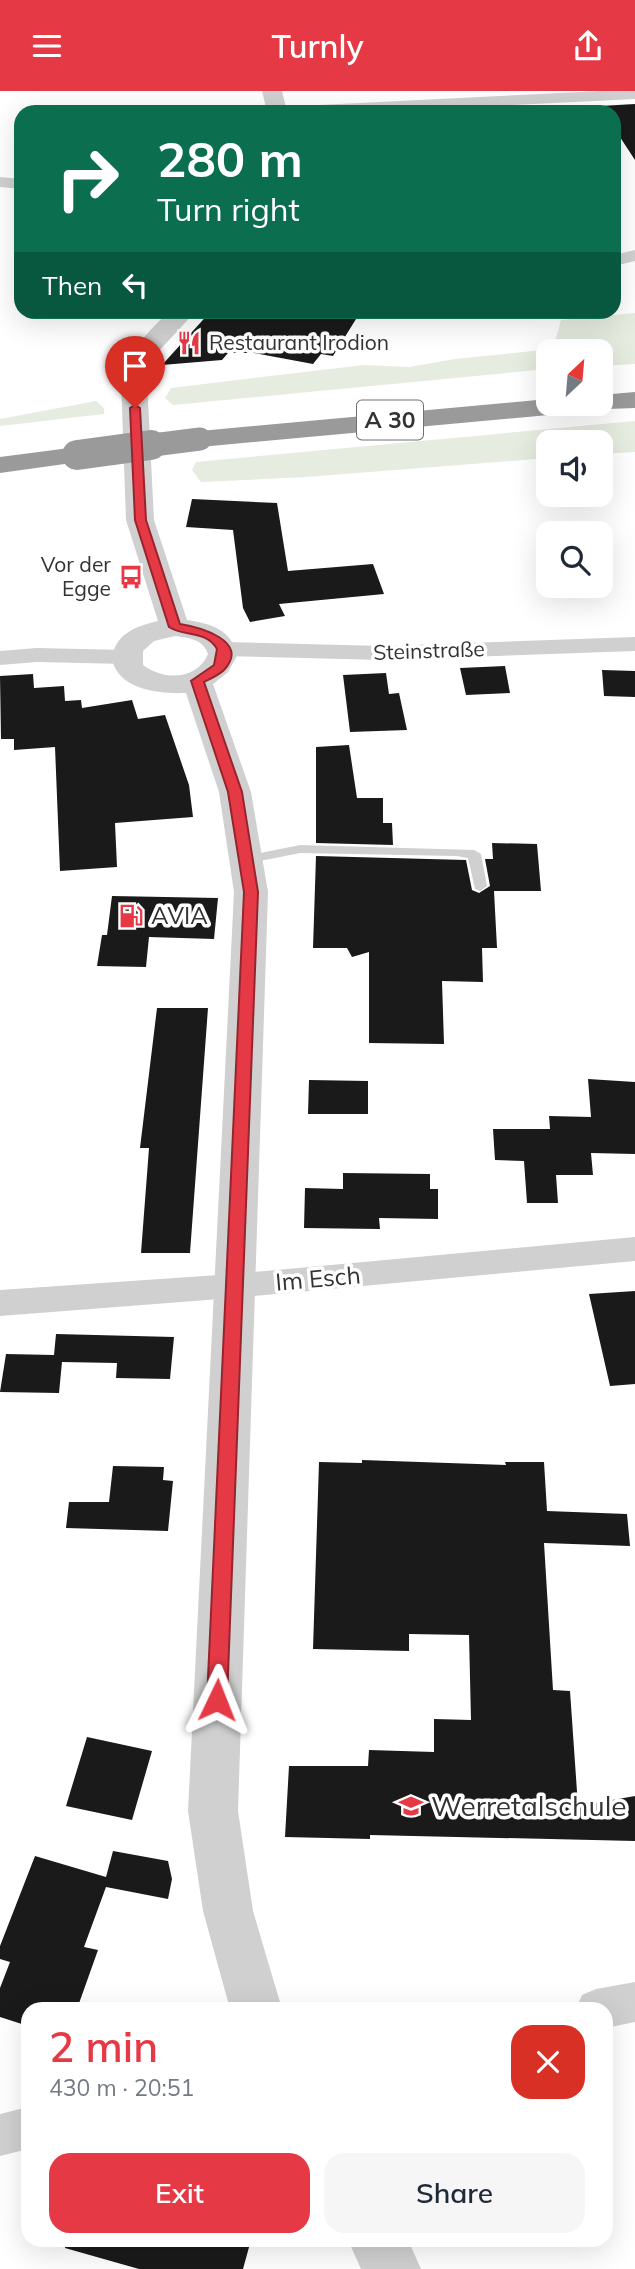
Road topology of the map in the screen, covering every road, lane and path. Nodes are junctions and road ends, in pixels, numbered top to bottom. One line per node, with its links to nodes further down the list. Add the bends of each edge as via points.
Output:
1 (635, 94): 2 (street)
2 (549, 95): 3 (street)
3 (390, 105)
4 (176, 319): 15 (street, via 144,352 134,380 140,520)
5 (635, 381): 6 (highway)
6 (613, 382)
7 (536, 388): 11 (highway, A 30)
8 (635, 400): 9 (highway)
9 (613, 402)
10 (536, 407): 11 (highway, A 30)
11 (198, 430): 13 (highway, A 30, bridge)
12 (0, 445): 13 (highway, A 30)
13 (75, 445): 14 (highway, A 30)
14 (0, 465)
15 (175, 627): 17 (street, via 201,631); 18 (street, via 146,633 128,648)
16 (635, 643): 17 (street, Steinstraße, via 383,653)
17 (223, 649): 20 (street, via 219,667)
18 (126, 657): 19 (street); 20 (street, via 128,667 149,681)
19 (0, 658)
20 (197, 681): 21 (street, via 235,792)
21 (246, 860): 22 (lane, via 300,849 456,852 474,854); 24 (street, via 251,892)
22 (480, 886)
23 (635, 1249): 24 (street, Im Esch)
24 (233, 1286): 25 (street, Im Esch); 26 (street, via 213,1811 221,1880)
25 (0, 1303)
26 (253, 2002)
27 (635, 2002): 28 (street)
28 (613, 2006)
29 (21, 2130): 30 (street)
30 (0, 2135)
31 (380, 2247): 32 (street)
32 (393, 2269)

